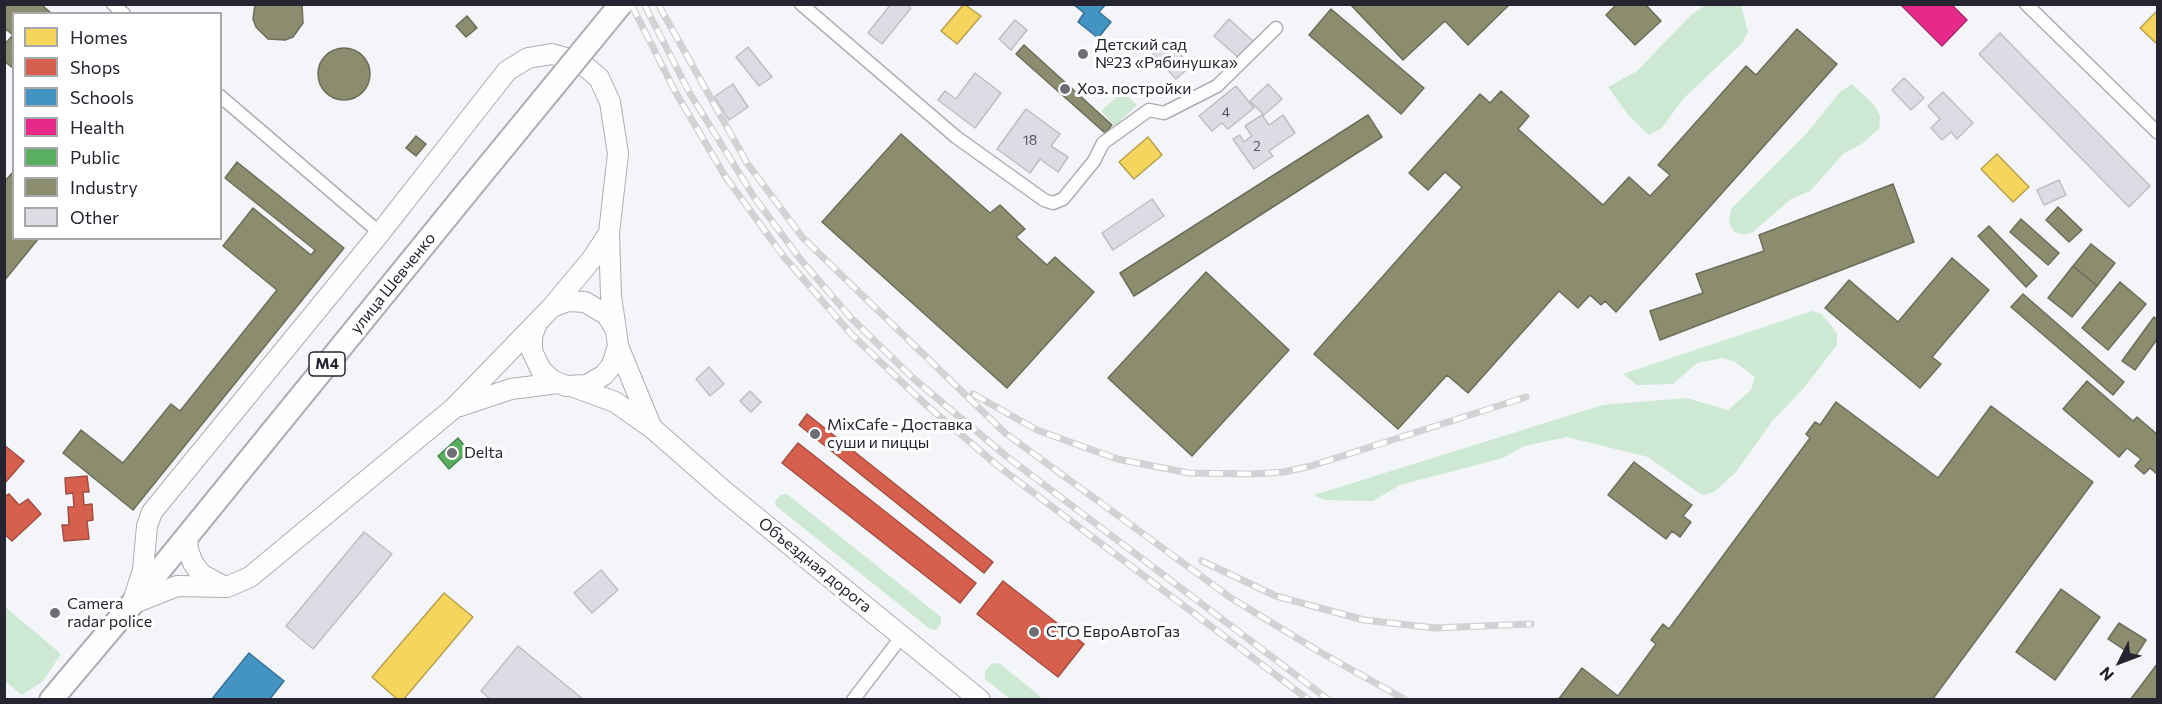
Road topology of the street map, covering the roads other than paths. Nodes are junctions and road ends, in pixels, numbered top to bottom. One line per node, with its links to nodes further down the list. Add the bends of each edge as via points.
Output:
1 (621, 4): 15 (highway, улица Шевченко / M4, bridge)
2 (801, 4): 4 (street, via 956,137 1053,203 1063,199 1094,161 1103,143 1149,110 1164,113 1217,86)
3 (2026, 4): 6 (street)
4 (1276, 28)
5 (222, 98): 7 (street)
6 (2157, 132)
7 (380, 232): 8 (main road, via 507,71 528,58 552,54 585,64 599,78 610,102 618,154); 17 (main road, via 152,512 143,570)
8 (609, 233): 9 (main road); 11 (main road, via 610,296)
9 (552, 307): 10 (main road); 11 (main road, via 568,301 593,304 607,315)
10 (537, 323): 12 (main road, via 532,336 534,357 541,370); 13 (main road)
11 (617, 338): 12 (main road, via 612,365 604,375 587,385); 14 (main road)
12 (566, 385): 13 (main road, via 512,389); 14 (main road, Объездная дорога, via 615,402)
13 (454, 408): 16 (main road, via 250,577)
14 (652, 428): 18 (main road, Объездная дорога)
15 (187, 536): 16 (main road, via 188,550 201,574); 17 (highway, улица Шевченко / M4)
16 (227, 587): 17 (main road, via 177,586)
17 (132, 604): 19 (highway, улица Шевченко / M4)
18 (902, 636): 20 (street); 21 (main road, Объездная дорога)
19 (51, 699)
20 (853, 699)
21 (980, 699)

